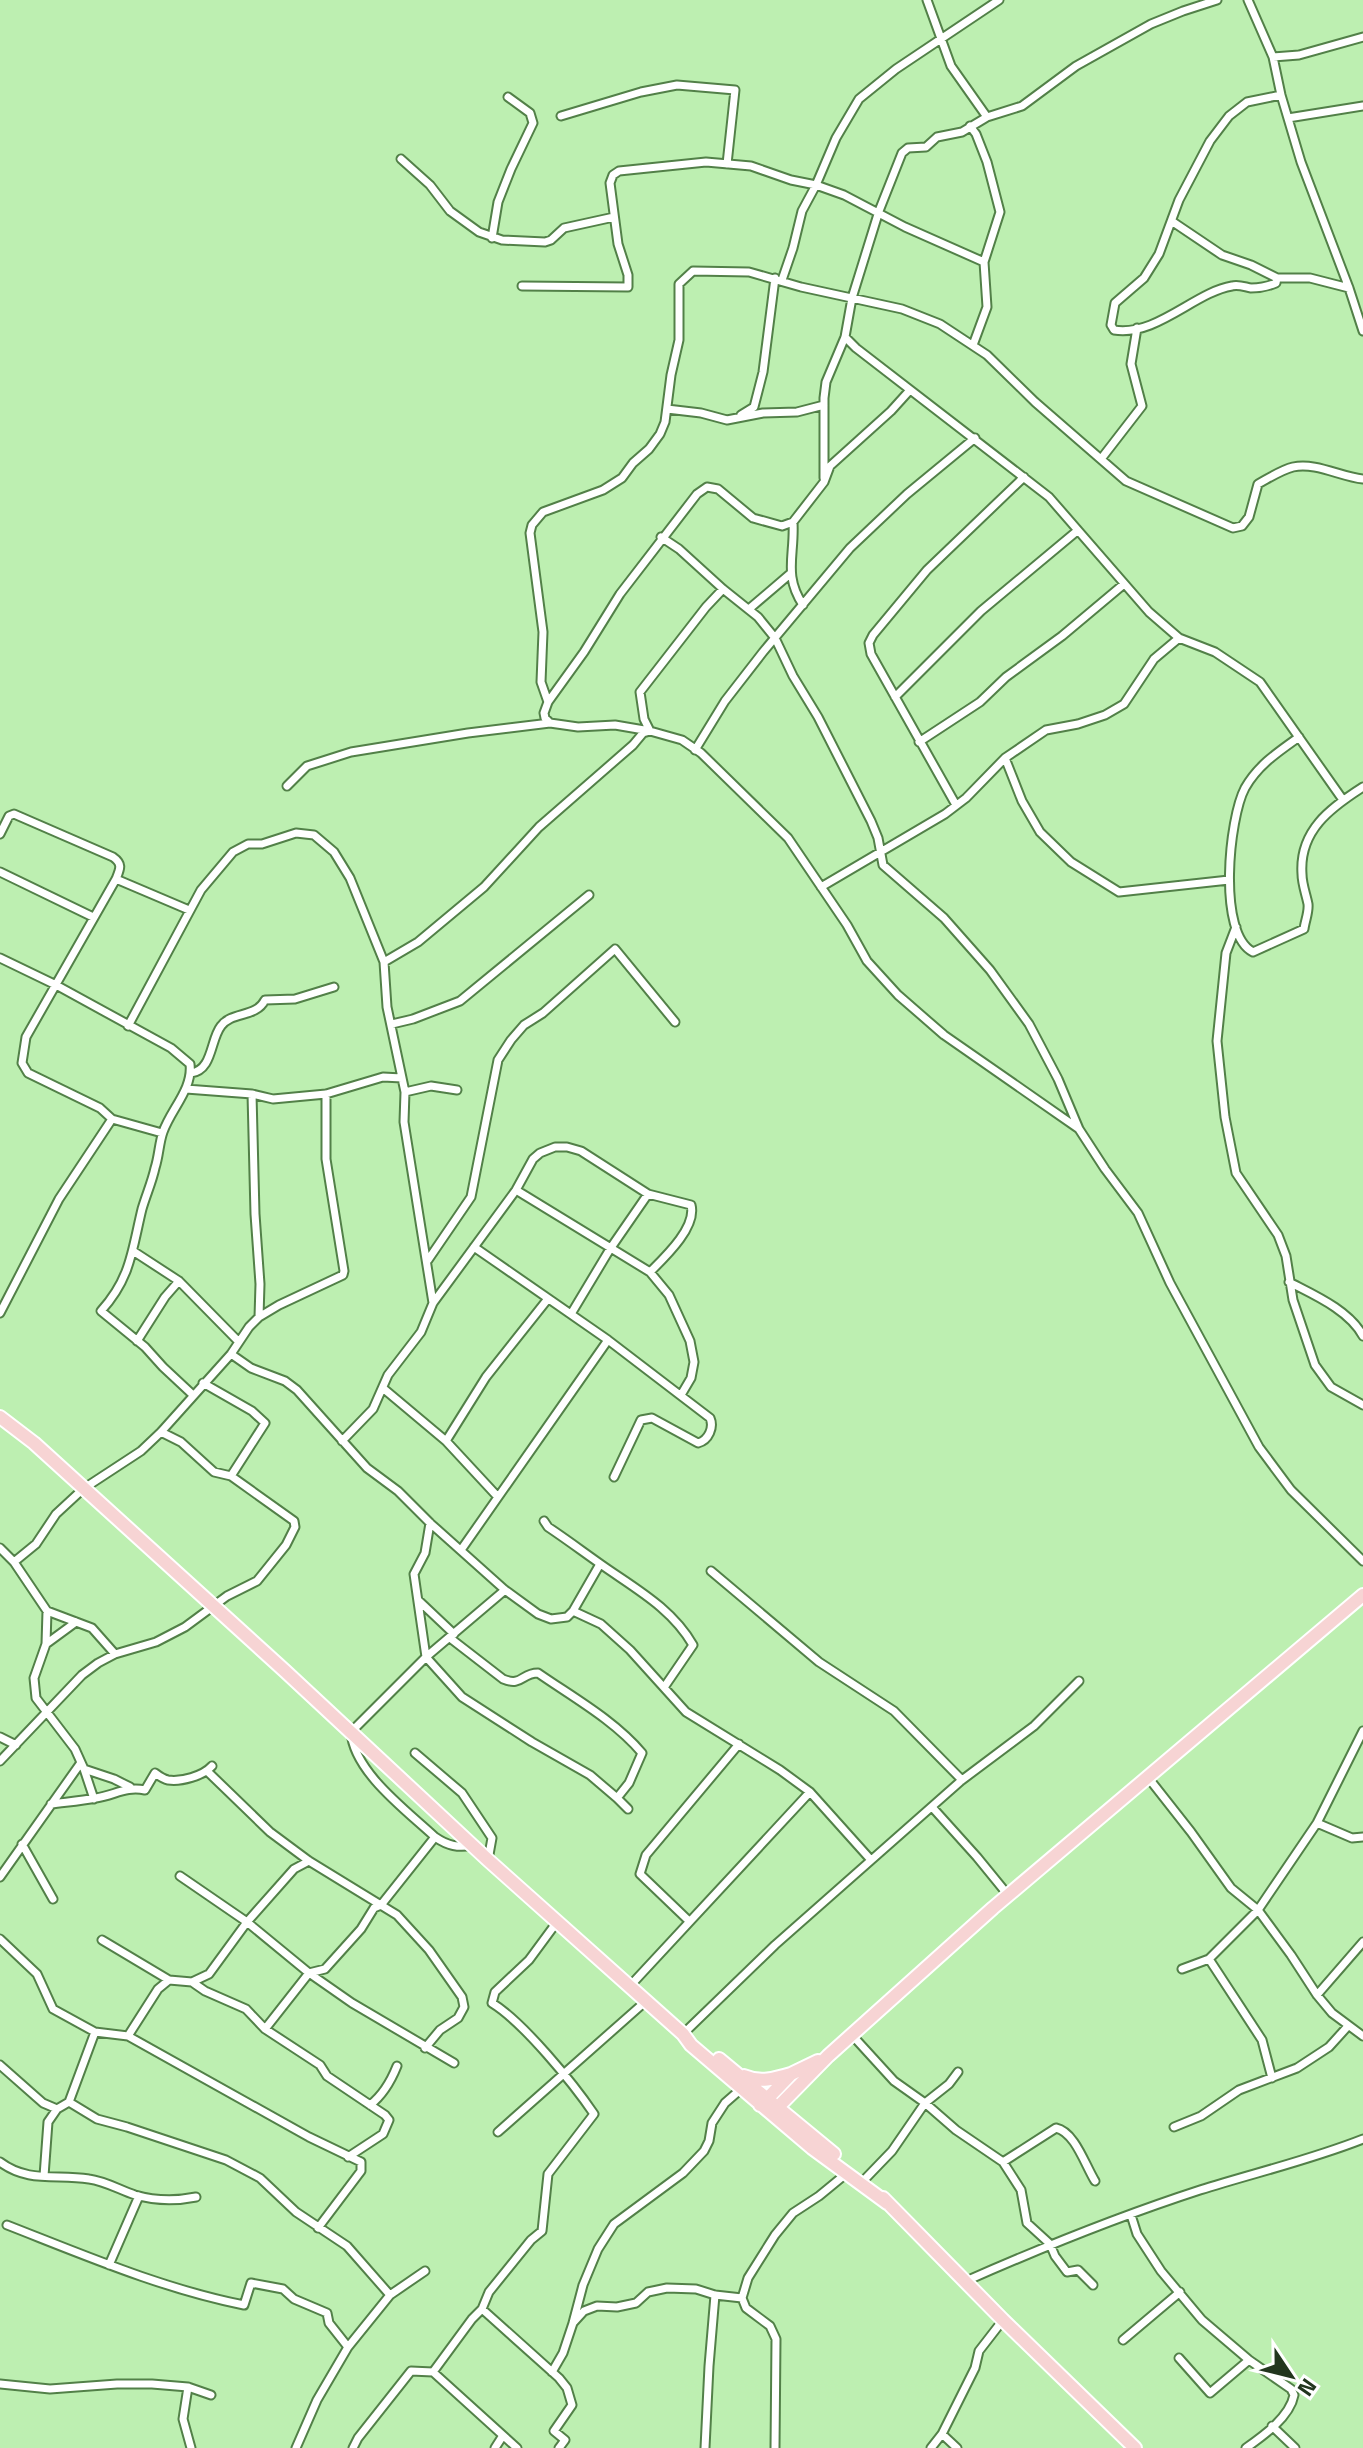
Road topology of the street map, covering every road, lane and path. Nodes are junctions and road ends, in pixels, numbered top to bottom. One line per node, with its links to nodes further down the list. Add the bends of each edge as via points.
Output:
1 (927, 0): 5 (street)
2 (999, 0): 5 (street)
3 (1217, 0): 12 (street, via 1151,24 1076,66 1022,106)
4 (1248, 0): 7 (street)
5 (942, 37): 12 (street, via 951,66); 17 (street, via 859,99)
6 (1363, 37): 7 (street)
7 (1273, 57): 8 (street)
8 (1281, 95): 13 (street); 20 (street, via 1247,102 1229,116 1210,141)
9 (508, 97): 21 (street, via 530,113 533,123 498,202)
10 (1363, 106): 13 (street)
11 (561, 116): 16 (street, via 677,85 735,90)
12 (987, 117): 14 (street)
13 (1288, 118): 26 (street)
14 (970, 126): 18 (street, via 937,137 926,147 908,148); 22 (street, via 987,162 1000,212)
15 (401, 159): 21 (street, via 450,211)
16 (727, 164): 17 (street); 19 (street, via 619,171 610,183)
17 (816, 185): 18 (street); 24 (street)
18 (878, 214): 22 (street); 27 (street)
19 (614, 217): 21 (street, via 564,228 545,242); 25 (street, via 628,287)
20 (1173, 222): 23 (street, via 1222,255); 30 (street, via 1144,278 1115,303 1114,330)
21 (492, 238)
22 (984, 262): 33 (street, via 987,307)
23 (1277, 278): 26 (street, via 1310,278); 30 (street, via 1269,286 1234,285 1214,292)
24 (778, 279): 27 (street); 36 (street, via 749,272 693,271 685,276 679,284 679,340); 37 (street, via 754,407)
25 (522, 286)
26 (1349, 288): 29 (street)
27 (852, 298): 32 (street); 33 (street, via 902,309)
28 (1363, 300): 29 (street)
29 (1354, 303): 31 (street)
30 (1137, 328): 39 (street, via 1131,364 1142,406)
31 (1363, 331)
32 (845, 337): 34 (street); 35 (street, via 826,382)
33 (973, 345): 39 (street)
34 (910, 390): 38 (street); 42 (street, via 830,466)
35 (824, 405): 37 (street); 42 (street)
36 (667, 409): 37 (street, via 727,420); 54 (street, via 660,434 622,478 543,512 532,525 543,632 541,682)
37 (737, 417)
38 (975, 438): 40 (street); 49 (street, via 850,548)
39 (1101, 459): 41 (street, via 1126,481 1233,528 1249,517 1258,484 1296,466)
40 (1024, 477): 44 (street); 53 (street, via 927,570 873,635 871,654)
41 (1363, 479)
42 (824, 482): 43 (street)
43 (793, 522): 45 (street, via 782,526 753,518 718,489 707,487); 46 (street)
44 (1077, 531): 47 (street); 53 (street, via 981,611)
45 (661, 537): 48 (street); 54 (street)
46 (790, 574): 49 (street); 50 (street)
47 (1124, 584): 52 (street); 58 (street, via 980,702)
48 (723, 589): 50 (street); 56 (street, via 640,692)
49 (803, 605): 51 (street)
50 (749, 609): 51 (street)
51 (775, 638): 59 (street, via 725,701); 66 (street, via 871,821)
52 (1179, 638): 57 (street, via 1215,652 1260,682); 60 (street, via 1154,659 1124,704 1078,724 1046,730)
53 (895, 697): 58 (street)
54 (548, 702): 55 (street, via 544,713)
55 (550, 723): 56 (street); 61 (street, via 351,752 307,766)
56 (650, 731): 59 (street, via 682,740); 76 (street, via 539,827 484,887 418,942)
57 (1299, 737): 63 (street); 69 (street, via 1257,770 1245,789 1235,822)
58 (919, 742): 64 (street)
59 (695, 750): 70 (street, via 788,838)
60 (1005, 758): 64 (street); 69 (street, via 1040,832 1071,862 1119,892)
61 (287, 786)
62 (1363, 787): 63 (street)
63 (1343, 800): 74 (street, via 1308,837 1302,851 1308,907 1304,929 1253,952 1245,948)
64 (956, 805): 66 (street)
65 (0, 834): 68 (street, via 14,814 113,857 121,868)
66 (880, 851): 70 (street); 90 (street, via 883,865 944,918 1029,1024)
67 (0, 872): 73 (street)
68 (116, 879): 72 (street); 73 (street)
69 (1229, 880): 74 (street)
70 (821, 887): 90 (street, via 867,961 898,995 944,1035)
71 (589, 895): 80 (street, via 460,1001)
72 (189, 910): 76 (street, via 233,852 296,833 314,835 334,852 350,878); 81 (street)
73 (93, 917): 77 (street)
74 (1236, 927): 100 (street, via 1226,953 1217,1041 1225,1117 1236,1173 1278,1235)
75 (0, 958): 77 (street)
76 (384, 962): 80 (street)
77 (56, 985): 81 (street); 89 (street, via 26,1037 22,1063 28,1073)
78 (334, 987): 82 (street, via 295,999 265,1000 254,1011 225,1020 203,1067)
79 (675, 1022): 97 (street, via 615,949 524,1025 498,1060 471,1197)
80 (392, 1024): 83 (street)
81 (128, 1026): 82 (street, via 171,1048 190,1064)
82 (191, 1073): 84 (street)
83 (402, 1078): 86 (street); 88 (street, via 383,1077)
84 (186, 1089): 87 (street); 91 (street)
85 (457, 1090): 86 (street, via 431,1086)
86 (405, 1092): 97 (street, via 404,1122)
87 (252, 1094): 88 (street, via 273,1099); 105 (street)
88 (326, 1094): 105 (street, via 326,1159 343,1275)
89 (112, 1119): 91 (street); 103 (street, via 59,1199)
90 (1079, 1129): 128 (street, via 1138,1213 1259,1447 1291,1490)
91 (162, 1133): 96 (street)
92 (516, 1190): 93 (street, via 533,1159 567,1147); 94 (street); 95 (street)
93 (648, 1194): 95 (street); 98 (street, via 688,1202 693,1209 687,1227)
94 (474, 1247): 101 (street); 102 (street)
95 (610, 1249): 98 (street); 104 (street)
96 (133, 1251): 99 (street); 108 (street, via 121,1287 101,1311)
97 (427, 1261): 102 (street)
98 (650, 1272): 114 (street, via 669,1295 690,1341 694,1362)
99 (179, 1281): 108 (street); 109 (street)
100 (1289, 1282): 106 (street, via 1326,1302); 115 (street, via 1315,1365 1331,1387)
101 (547, 1300): 104 (street); 119 (street, via 486,1377)
102 (433, 1303): 112 (street)
103 (0, 1313)
104 (571, 1314): 107 (street)
105 (259, 1317): 109 (street)
106 (1363, 1336)
107 (608, 1340): 114 (street); 123 (street)
108 (137, 1341): 113 (street)
109 (239, 1342): 110 (street)
110 (231, 1354): 111 (street); 118 (street, via 285,1381)
111 (203, 1383): 113 (street); 120 (street, via 265,1423)
112 (384, 1389): 118 (street, via 373,1409); 119 (street)
113 (193, 1395): 117 (street)
114 (681, 1395): 121 (street, via 710,1418 712,1427 703,1441 693,1442 652,1418 641,1420)
115 (1363, 1405)
116 (0, 1417): 122 (main road)
117 (161, 1432): 120 (street, via 181,1442 214,1472); 122 (street)
118 (342, 1441): 125 (street)
119 (446, 1441): 123 (street)
120 (231, 1476): 135 (street, via 294,1521 295,1527 257,1581)
121 (614, 1477)
122 (83, 1489): 129 (street); 135 (main road)
123 (497, 1496): 127 (street)
124 (544, 1521): 130 (street)
125 (430, 1523): 127 (street); 133 (street, via 425,1553 414,1574)
126 (0, 1548): 129 (street)
127 (461, 1550): 132 (street)
128 (1363, 1561)
129 (14, 1562): 136 (street)
130 (600, 1564): 137 (street); 144 (street, via 675,1620 693,1645)
131 (711, 1571): 155 (street, via 819,1662 894,1711)
132 (505, 1590): 137 (street, via 551,1619); 139 (street)
133 (417, 1599): 139 (street); 142 (street)
134 (1362, 1599): 154 (main road)
135 (213, 1606): 141 (street, via 156,1642); 147 (main road)
136 (47, 1611): 138 (street); 140 (street)
137 (573, 1611): 144 (street, via 601,1624)
138 (76, 1622): 140 (street); 141 (street, via 92,1628)
139 (452, 1636): 142 (street); 158 (street, via 512,1683 538,1673 633,1742 642,1753)
140 (46, 1644): 145 (street, via 34,1678 36,1698)
141 (115, 1654): 145 (street, via 82,1675)
142 (426, 1657): 147 (street); 158 (street, via 462,1697 590,1775)
143 (1079, 1681): 155 (street, via 1034,1726)
144 (665, 1686): 149 (street, via 686,1712)
145 (46, 1711): 150 (street); 153 (street)
146 (1363, 1731): 163 (street)
147 (351, 1732): 164 (street, via 369,1774); 167 (main road)
148 (0, 1737): 150 (street)
149 (739, 1744): 157 (street); 177 (street, via 646,1855 640,1874)
150 (16, 1745): 152 (street)
151 (415, 1753): 168 (street, via 462,1793 476,1813 492,1838)
152 (0, 1761)
153 (82, 1766): 156 (street); 159 (street); 160 (street)
154 (1147, 1776): 173 (main road); 176 (street, via 1231,1888)
155 (962, 1780): 161 (street)
156 (130, 1787): 159 (street); 170 (street, via 145,1790 155,1773 168,1780 189,1779 210,1768 270,1832)
157 (810, 1792): 169 (street); 177 (street)
158 (617, 1798): 162 (street)
159 (94, 1799): 160 (street)
160 (51, 1804): 166 (street)
161 (932, 1807): 169 (street); 173 (street)
162 (628, 1809)
163 (1317, 1823): 165 (street, via 1352,1838); 176 (street)
164 (435, 1837): 167 (street, via 448,1845); 175 (street)
165 (1363, 1837)
166 (22, 1844): 172 (street); 174 (street)
167 (474, 1845): 168 (main road)
168 (488, 1860): 179 (main road)
169 (871, 1860): 194 (street)
170 (309, 1861): 175 (street); 178 (street, via 294,1869)
171 (180, 1876): 178 (street)
172 (0, 1877)
173 (1008, 1895): 195 (main road)
174 (53, 1899)
175 (381, 1905): 185 (street, via 325,1969); 198 (street, via 414,1931 462,1997 458,2018)
176 (1258, 1910): 183 (street); 189 (street)
177 (689, 1921): 188 (street)
178 (247, 1922): 185 (street); 187 (street, via 209,1974)
179 (557, 1922): 188 (main road); 205 (street, via 529,1960 495,1992 492,2003 508,2013)
180 (0, 1939): 193 (street, via 37,1974 53,2009)
181 (102, 1940): 186 (street)
182 (1363, 1942): 189 (street)
183 (1209, 1959): 184 (street); 207 (street, via 1262,2040)
184 (1182, 1969)
185 (309, 1973): 192 (street); 198 (street)
186 (169, 1980): 187 (street); 196 (street)
187 (192, 1982): 192 (street, via 246,2009)
188 (628, 1987): 190 (main road)
189 (1317, 1995): 191 (street)
190 (646, 2001): 194 (main road); 205 (street)
191 (1348, 2026): 197 (street); 207 (street, via 1329,2047)
192 (265, 2029): 212 (street)
193 (95, 2032): 196 (street); 210 (street)
194 (683, 2034): 204 (main road); 208 (main road)
195 (852, 2035): 199 (main road); 211 (street, via 894,2081)
196 (128, 2036): 219 (street)
197 (1363, 2036)
198 (425, 2048): 200 (street)
199 (828, 2056): 206 (main road); 209 (main road)
200 (454, 2063)
201 (0, 2065): 214 (street)
202 (397, 2066): 212 (street)
203 (958, 2072): 211 (street)
204 (736, 2073): 206 (main road, via 756,2080); 213 (main road)
205 (562, 2074): 216 (street); 241 (street, via 594,2114 548,2174 542,2231 489,2292)
206 (791, 2074): 213 (main road)
207 (1272, 2078): 215 (street, via 1239,2090)
208 (741, 2089): 213 (main road); 243 (street, via 712,2123 704,2151 614,2224 583,2285)
209 (792, 2094): 213 (main road); 217 (main road, via 795,2117)
210 (69, 2102): 214 (street); 231 (street, via 97,2119 226,2160 260,2178)
211 (925, 2103): 221 (street); 224 (street)
212 (370, 2105): 219 (street, via 385,2115 388,2127)
213 (769, 2106): 217 (main road); 222 (main road)
214 (57, 2109): 223 (street, via 48,2122)
215 (1174, 2127)
216 (498, 2132)
217 (808, 2134): 224 (main road)
218 (1363, 2139): 229 (street)
219 (348, 2157): 231 (street, via 361,2162 361,2171)
220 (0, 2162): 223 (street, via 29,2177)
221 (1003, 2162): 225 (street, via 1060,2128); 232 (street, via 1021,2190 1027,2223)
222 (847, 2173): 228 (main road); 240 (street, via 793,2213 754,2268)
223 (44, 2176): 226 (street, via 91,2179)
224 (865, 2179): 228 (main road)
225 (1095, 2181)
226 (139, 2196): 227 (street, via 174,2201); 233 (street)
227 (196, 2197)
228 (887, 2203): 235 (main road)
229 (1131, 2215): 232 (street); 237 (street, via 1141,2241)
230 (7, 2225): 233 (street)
231 (318, 2228): 238 (street, via 347,2246)
232 (1050, 2244): 235 (street); 236 (street, via 1067,2272 1078,2270)
233 (109, 2265): 245 (street, via 244,2305 251,2283 283,2289 327,2313)
234 (425, 2271): 238 (street)
235 (966, 2281): 242 (main road)
236 (1093, 2285)
237 (1180, 2292): 244 (street); 247 (street)
238 (390, 2295): 245 (street)
239 (715, 2295): 240 (street); 243 (street, via 667,2288 648,2292 636,2303 597,2306); 262 (street)
240 (742, 2298): 263 (street, via 776,2339)
241 (482, 2309): 248 (street); 249 (street)
242 (1003, 2320): 254 (street, via 979,2351); 266 (main road)
243 (573, 2323): 249 (street)
244 (1123, 2340)
245 (348, 2347): 257 (street)
246 (1179, 2358): 247 (street, via 1210,2393)
247 (1249, 2360): 253 (street, via 1294,2395)
248 (433, 2372): 255 (street); 258 (street, via 411,2371)
249 (552, 2372): 261 (street, via 567,2388 572,2405 554,2431 565,2440)
250 (0, 2384): 251 (street, via 50,2389 117,2384)
251 (188, 2387): 252 (street); 256 (street, via 183,2419)
252 (211, 2395)
253 (1272, 2426): 267 (street); 268 (street)
254 (942, 2434): 264 (street); 265 (street)
255 (502, 2437): 259 (street); 260 (street)
256 (191, 2448)
257 (296, 2448)
258 (353, 2448)
259 (495, 2448)
260 (517, 2448)
261 (559, 2448)
262 (705, 2448)
263 (775, 2448)
264 (931, 2448)
265 (957, 2448)
266 (1135, 2448)
267 (1246, 2448)
268 (1295, 2448)

